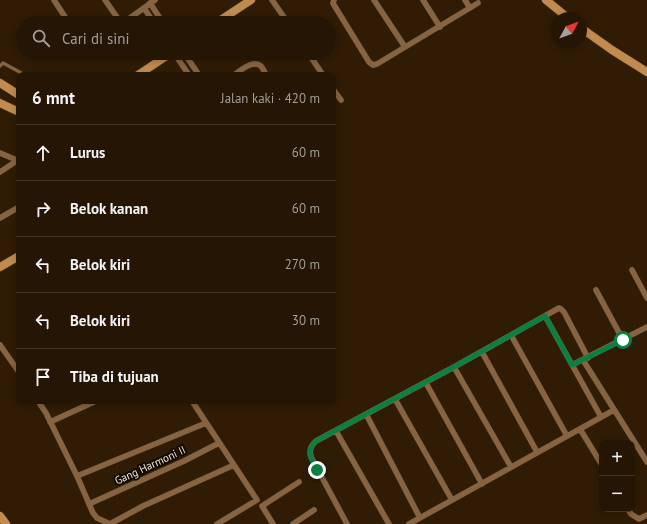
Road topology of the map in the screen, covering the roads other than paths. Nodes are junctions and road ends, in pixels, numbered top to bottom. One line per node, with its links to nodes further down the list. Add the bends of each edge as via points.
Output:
1 (54, 0): 15 (street)
2 (105, 0): 16 (street)
3 (250, 0): 20 (street)
4 (272, 0): 21 (street)
5 (334, 0): 24 (street, via 334,5 369,62 377,64)
6 (374, 0): 24 (street)
7 (423, 0): 22 (street)
8 (465, 0): 13 (street)
9 (546, 0): 14 (street)
10 (153, 2): 12 (street); 19 (street)
11 (478, 3): 13 (street)
12 (144, 8): 17 (street); 18 (street)
13 (470, 8): 22 (street)
14 (561, 12)
15 (64, 16)
16 (117, 16)
17 (132, 16)
18 (149, 16)
19 (160, 16)
20 (226, 16)
21 (283, 16)
22 (440, 27): 24 (street)
23 (587, 32): 38 (street)
24 (406, 47)
25 (0, 59): 30 (lane)
26 (161, 60): 32 (street)
27 (177, 60): 33 (street)
28 (189, 60): 34 (street)
29 (313, 60): 37 (street)
30 (1, 65): 31 (lane)
31 (18, 72)
32 (143, 72)
33 (187, 72)
34 (197, 72)
35 (239, 72): 36 (street, via 250,65 258,64)
36 (264, 72)
37 (321, 72)
38 (647, 72)
39 (0, 83): 40 (street)
40 (16, 93)
41 (336, 94): 42 (street)
42 (340, 100)
43 (0, 103): 44 (street)
44 (16, 111)
45 (0, 153): 46 (street)
46 (16, 159)
47 (16, 161): 48 (street)
48 (0, 172)
49 (16, 209): 50 (street)
50 (0, 218)
51 (16, 258): 52 (street)
52 (0, 267)
53 (632, 270): 55 (street)
54 (596, 290): 59 (street)
55 (647, 298)
56 (545, 316): 58 (street); 62 (street, via 559,308 564,312); 63 (street)
57 (647, 327): 59 (street)
58 (511, 334): 61 (street); 78 (street)
59 (623, 340): 62 (street)
60 (0, 345): 65 (street)
61 (482, 352): 64 (street); 80 (street)
62 (586, 359): 63 (street); 71 (street)
63 (572, 365): 73 (street)
64 (454, 367): 66 (street); 84 (street)
65 (16, 368)
66 (426, 383): 67 (street); 87 (street)
67 (396, 399): 72 (street); 88 (street)
68 (40, 404): 74 (street)
69 (89, 404): 74 (street)
70 (194, 404): 75 (street)
71 (614, 410): 73 (street); 82 (street)
72 (366, 414): 77 (street); 94 (street)
73 (601, 417): 76 (street)
74 (50, 422): 85 (street)
75 (206, 422): 79 (street); 85 (street)
76 (580, 428): 78 (street); 81 (street)
77 (336, 431): 101 (street, via 316,441 310,450 317,470); 102 (street)
78 (567, 436): 80 (street)
79 (219, 442): 83 (street); 89 (street, Gang Harmoni II)
80 (537, 452): 84 (street)
81 (599, 460)
82 (647, 462)
83 (234, 465): 97 (street, via 143,506); 98 (street, via 257,500)
84 (511, 467): 87 (street)
85 (77, 476): 89 (street)
86 (299, 482): 99 (street, via 262,506)
87 (482, 484): 88 (street)
88 (452, 500): 94 (street)
89 (90, 504): 95 (street, via 93,513)
90 (314, 510): 100 (street)
91 (630, 512): 92 (street, via 639,519)
92 (647, 515)
93 (0, 516): 96 (street)
94 (420, 518): 103 (street)
95 (101, 522): 97 (street)
96 (6, 524)
97 (110, 524)
98 (217, 524)
99 (273, 524)
100 (293, 524)
101 (347, 524)
102 (389, 524)
103 (409, 524)

